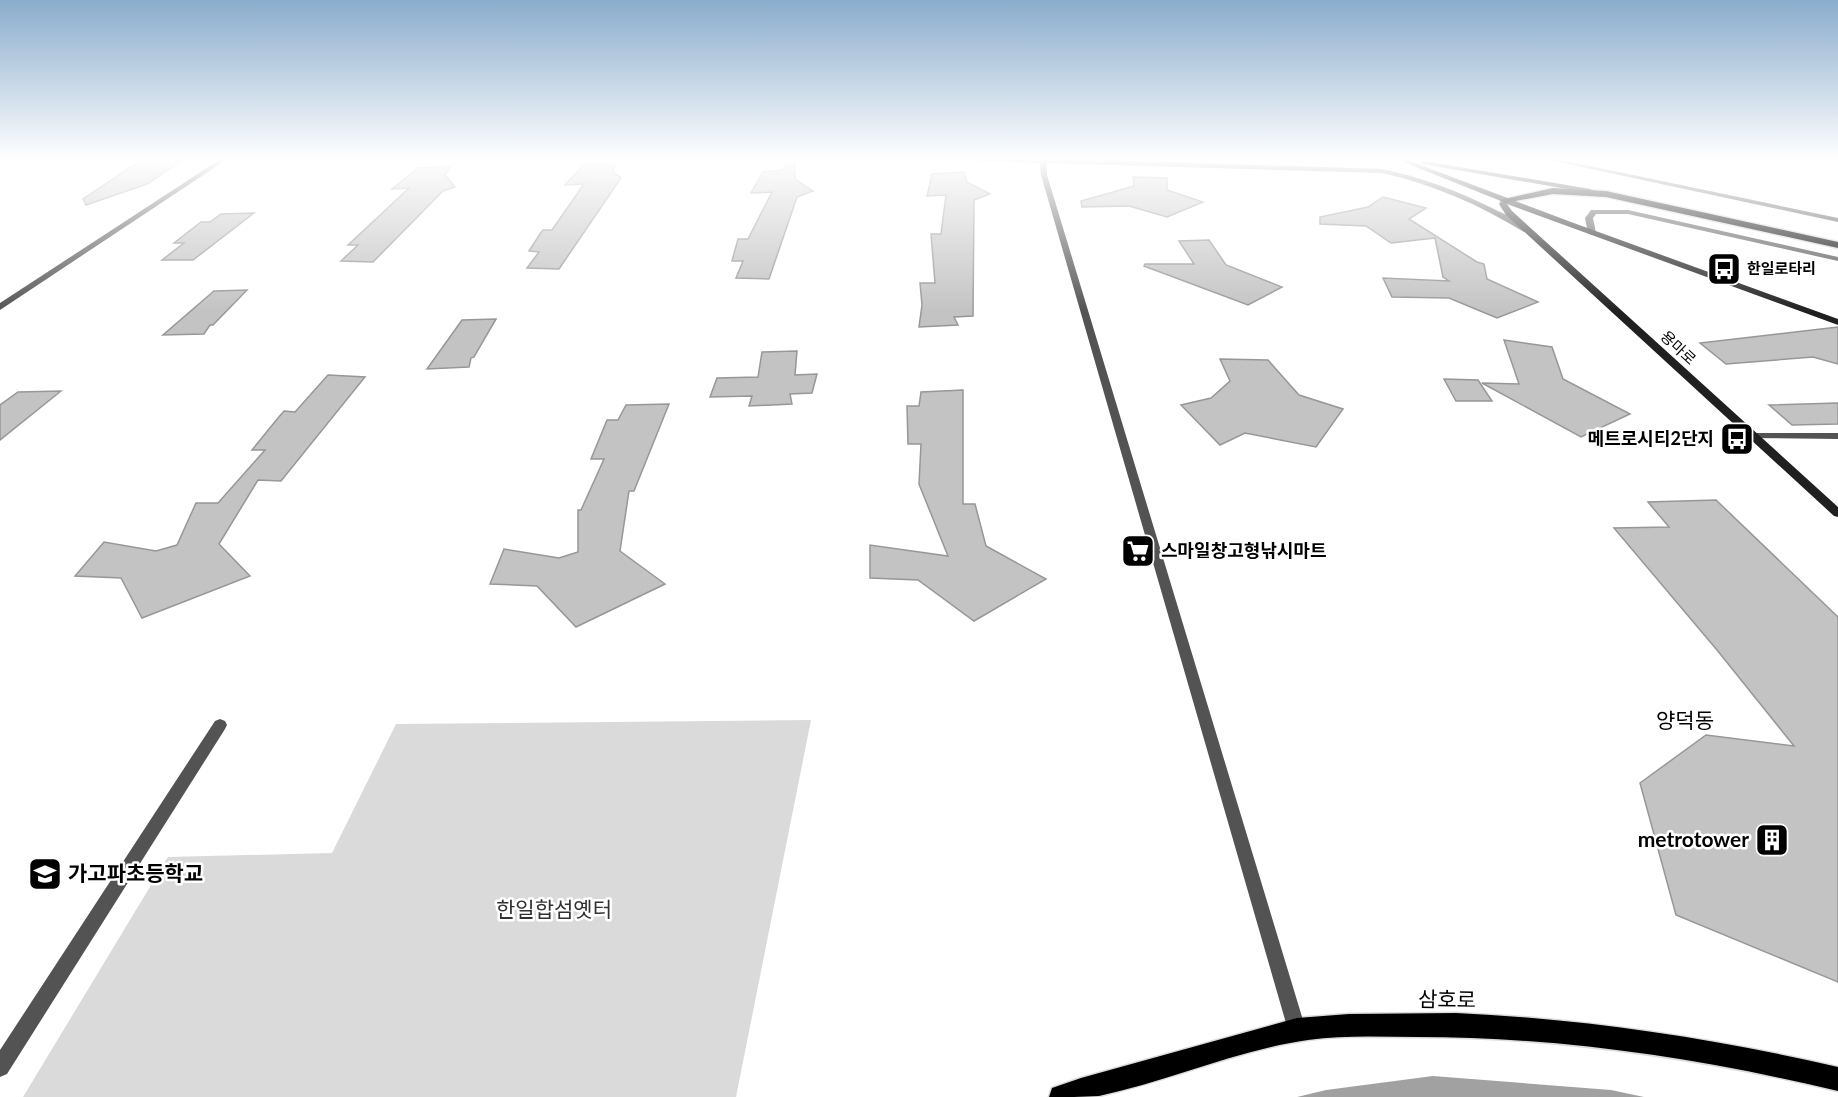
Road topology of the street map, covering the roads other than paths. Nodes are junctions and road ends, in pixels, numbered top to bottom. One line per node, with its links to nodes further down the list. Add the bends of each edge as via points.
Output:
1 (148, 209): 13 (street)
2 (1054, 209): 19 (street)
3 (1485, 209): 10 (street)
4 (1506, 209): 10 (main road, 용마로)
5 (1529, 209): 9 (main road)
6 (1675, 209): 11 (main road)
7 (1787, 209): 8 (street)
8 (1838, 220)
9 (1592, 233): 12 (street, via 1589,218 1594,212 1628,212); 14 (main road)
10 (1532, 234): 15 (main road, 용마로)
11 (1838, 245)
12 (1838, 259)
13 (0, 307)
14 (1838, 322)
15 (1751, 436): 16 (street); 17 (main road, 용마로)
16 (1838, 436)
17 (1838, 513)
18 (220, 725): 20 (street)
19 (1297, 1030): 21 (main road, 삼호로, via 1444,1024 1551,1029 1668,1044); 22 (main road, 삼호로, via 1111,1079)
20 (0, 1067)
21 (1838, 1079)
22 (1061, 1097)

